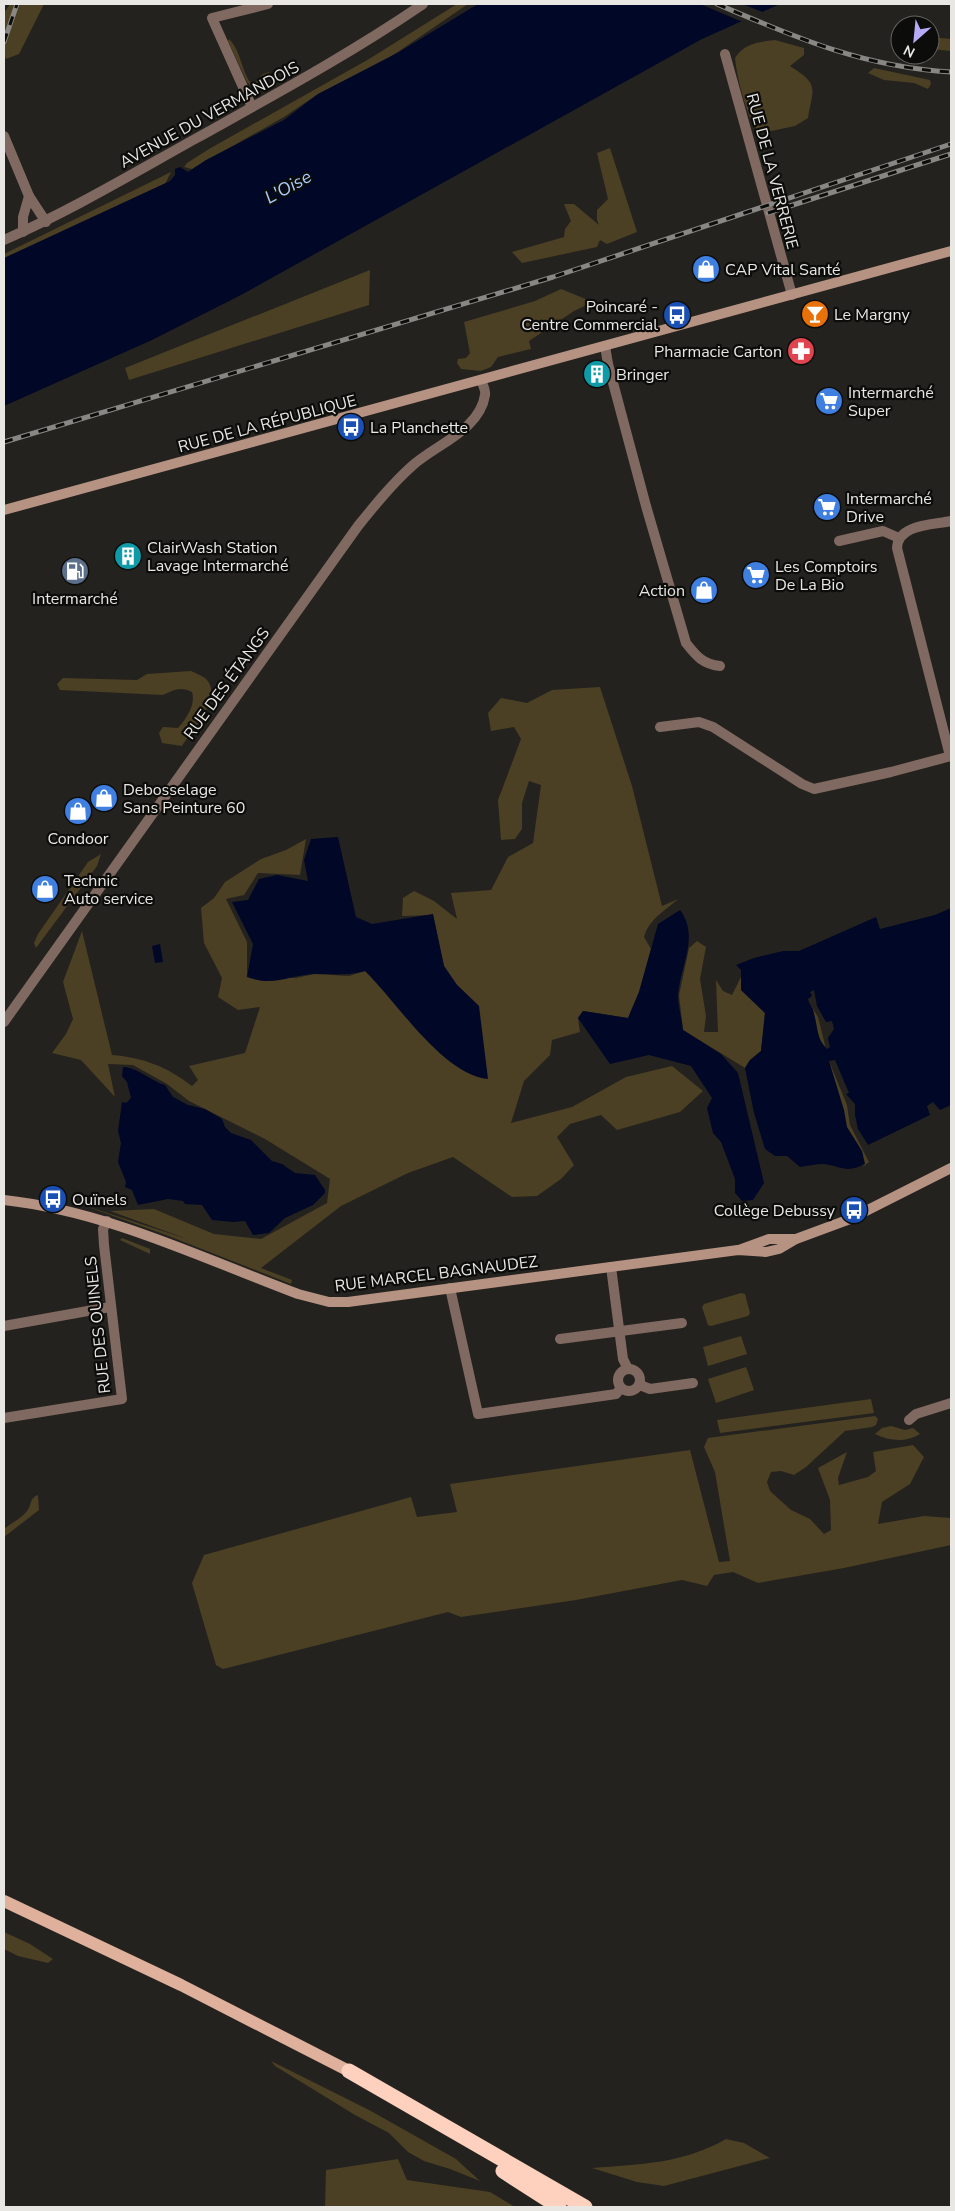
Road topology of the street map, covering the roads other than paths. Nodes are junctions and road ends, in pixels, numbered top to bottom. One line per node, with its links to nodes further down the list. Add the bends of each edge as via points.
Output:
1 (268, 4): 4 (street, via 212,18)
2 (423, 4): 4 (street, AVENUE DU VERMANDOIS, via 368,41)
3 (725, 54): 11 (street, RUE DE LA VERRERIE)
4 (252, 107): 7 (street, AVENUE DU VERMANDOIS)
5 (4, 136): 6 (street)
6 (29, 196): 7 (street); 8 (street)
7 (46, 222): 8 (street, AVENUE DU VERMANDOIS)
8 (23, 232): 9 (street, AVENUE DU VERMANDOIS)
9 (4, 240)
10 (951, 251): 11 (street, RUE DE LA RÉPUBLIQUE)
11 (792, 295): 12 (street, RUE DE LA RÉPUBLIQUE)
12 (605, 346): 13 (street, RUE DE LA RÉPUBLIQUE); 18 (street, via 646,506 686,643 698,658)
13 (481, 380): 14 (street, RUE DE LA RÉPUBLIQUE); 21 (street, RUE DES ÉTANGS, via 485,394 478,413 464,430 413,466 383,495 358,526)
14 (4, 510)
15 (951, 521): 16 (street, via 907,530)
16 (899, 538): 17 (street, via 883,531); 20 (street, via 897,548)
17 (839, 541)
18 (720, 666)
19 (660, 727): 20 (street, via 699,722 713,727 814,789)
20 (951, 756)
21 (4, 1022)
22 (951, 1168): 25 (street, RUE MARCEL BAGNAUDEZ, via 850,1219 796,1239 780,1249 766,1252 738,1250)
23 (4, 1200): 24 (street, RUE MARCEL BAGNAUDEZ, via 54,1207)
24 (107, 1221): 26 (street, RUE MARCEL BAGNAUDEZ, via 298,1294 329,1302); 27 (street, RUE DES OUINELS, via 103,1229)
25 (611, 1267): 26 (street, RUE MARCEL BAGNAUDEZ); 30 (street)
26 (450, 1288): 35 (street, via 478,1414 616,1394)
27 (110, 1307): 29 (street); 37 (street, RUE DES OUINELS, via 122,1399)
28 (682, 1323): 30 (street)
29 (4, 1326)
30 (619, 1332): 31 (street); 32 (street)
31 (560, 1339)
32 (628, 1369): 34 (street, via 638,1374); 35 (street, via 619,1375)
33 (693, 1383): 34 (street, via 650,1389)
34 (640, 1385): 35 (street, via 631,1392)
35 (621, 1388)
36 (951, 1403): 38 (street, via 916,1414)
37 (4, 1418)
38 (910, 1420)
39 (4, 1901): 40 (main road, via 224,2006)
40 (348, 2072): 41 (highway); 42 (highway)
41 (559, 2207)
42 (584, 2207)

